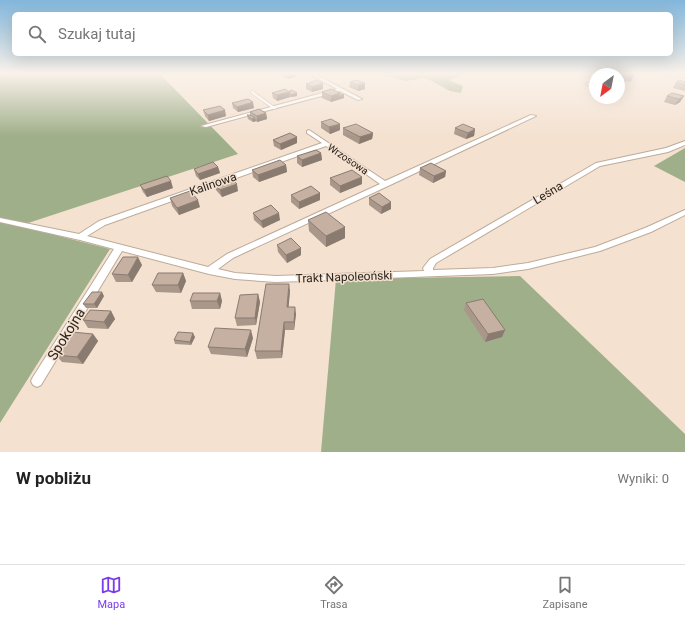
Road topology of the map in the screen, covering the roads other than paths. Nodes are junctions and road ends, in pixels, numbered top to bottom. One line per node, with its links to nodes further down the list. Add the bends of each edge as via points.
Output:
1 (255, 94): 5 (lane)
2 (326, 94): 5 (street)
3 (350, 94): 4 (street)
4 (360, 99)
5 (274, 108): 7 (street)
6 (533, 116): 11 (street)
7 (204, 126)
8 (309, 132): 10 (street, Wrzosowa)
9 (685, 143): 17 (street, Leśna, via 677,148 598,164 433,261 428,268)
10 (326, 144): 11 (street, Wrzosowa); 14 (street, Kalinowa, via 102,223)
11 (386, 185): 16 (street, via 230,256)
12 (685, 212): 17 (street, Trakt Napoleoński, via 648,230 597,249 528,266 493,271)
13 (0, 220): 14 (street, Trakt Napoleoński)
14 (80, 237): 15 (street, Trakt Napoleoński)
15 (120, 247): 16 (street, Trakt Napoleoński); 18 (street, Spokojna)
16 (209, 271): 17 (street, Trakt Napoleoński, via 276,279)
17 (429, 274)
18 (38, 381)

